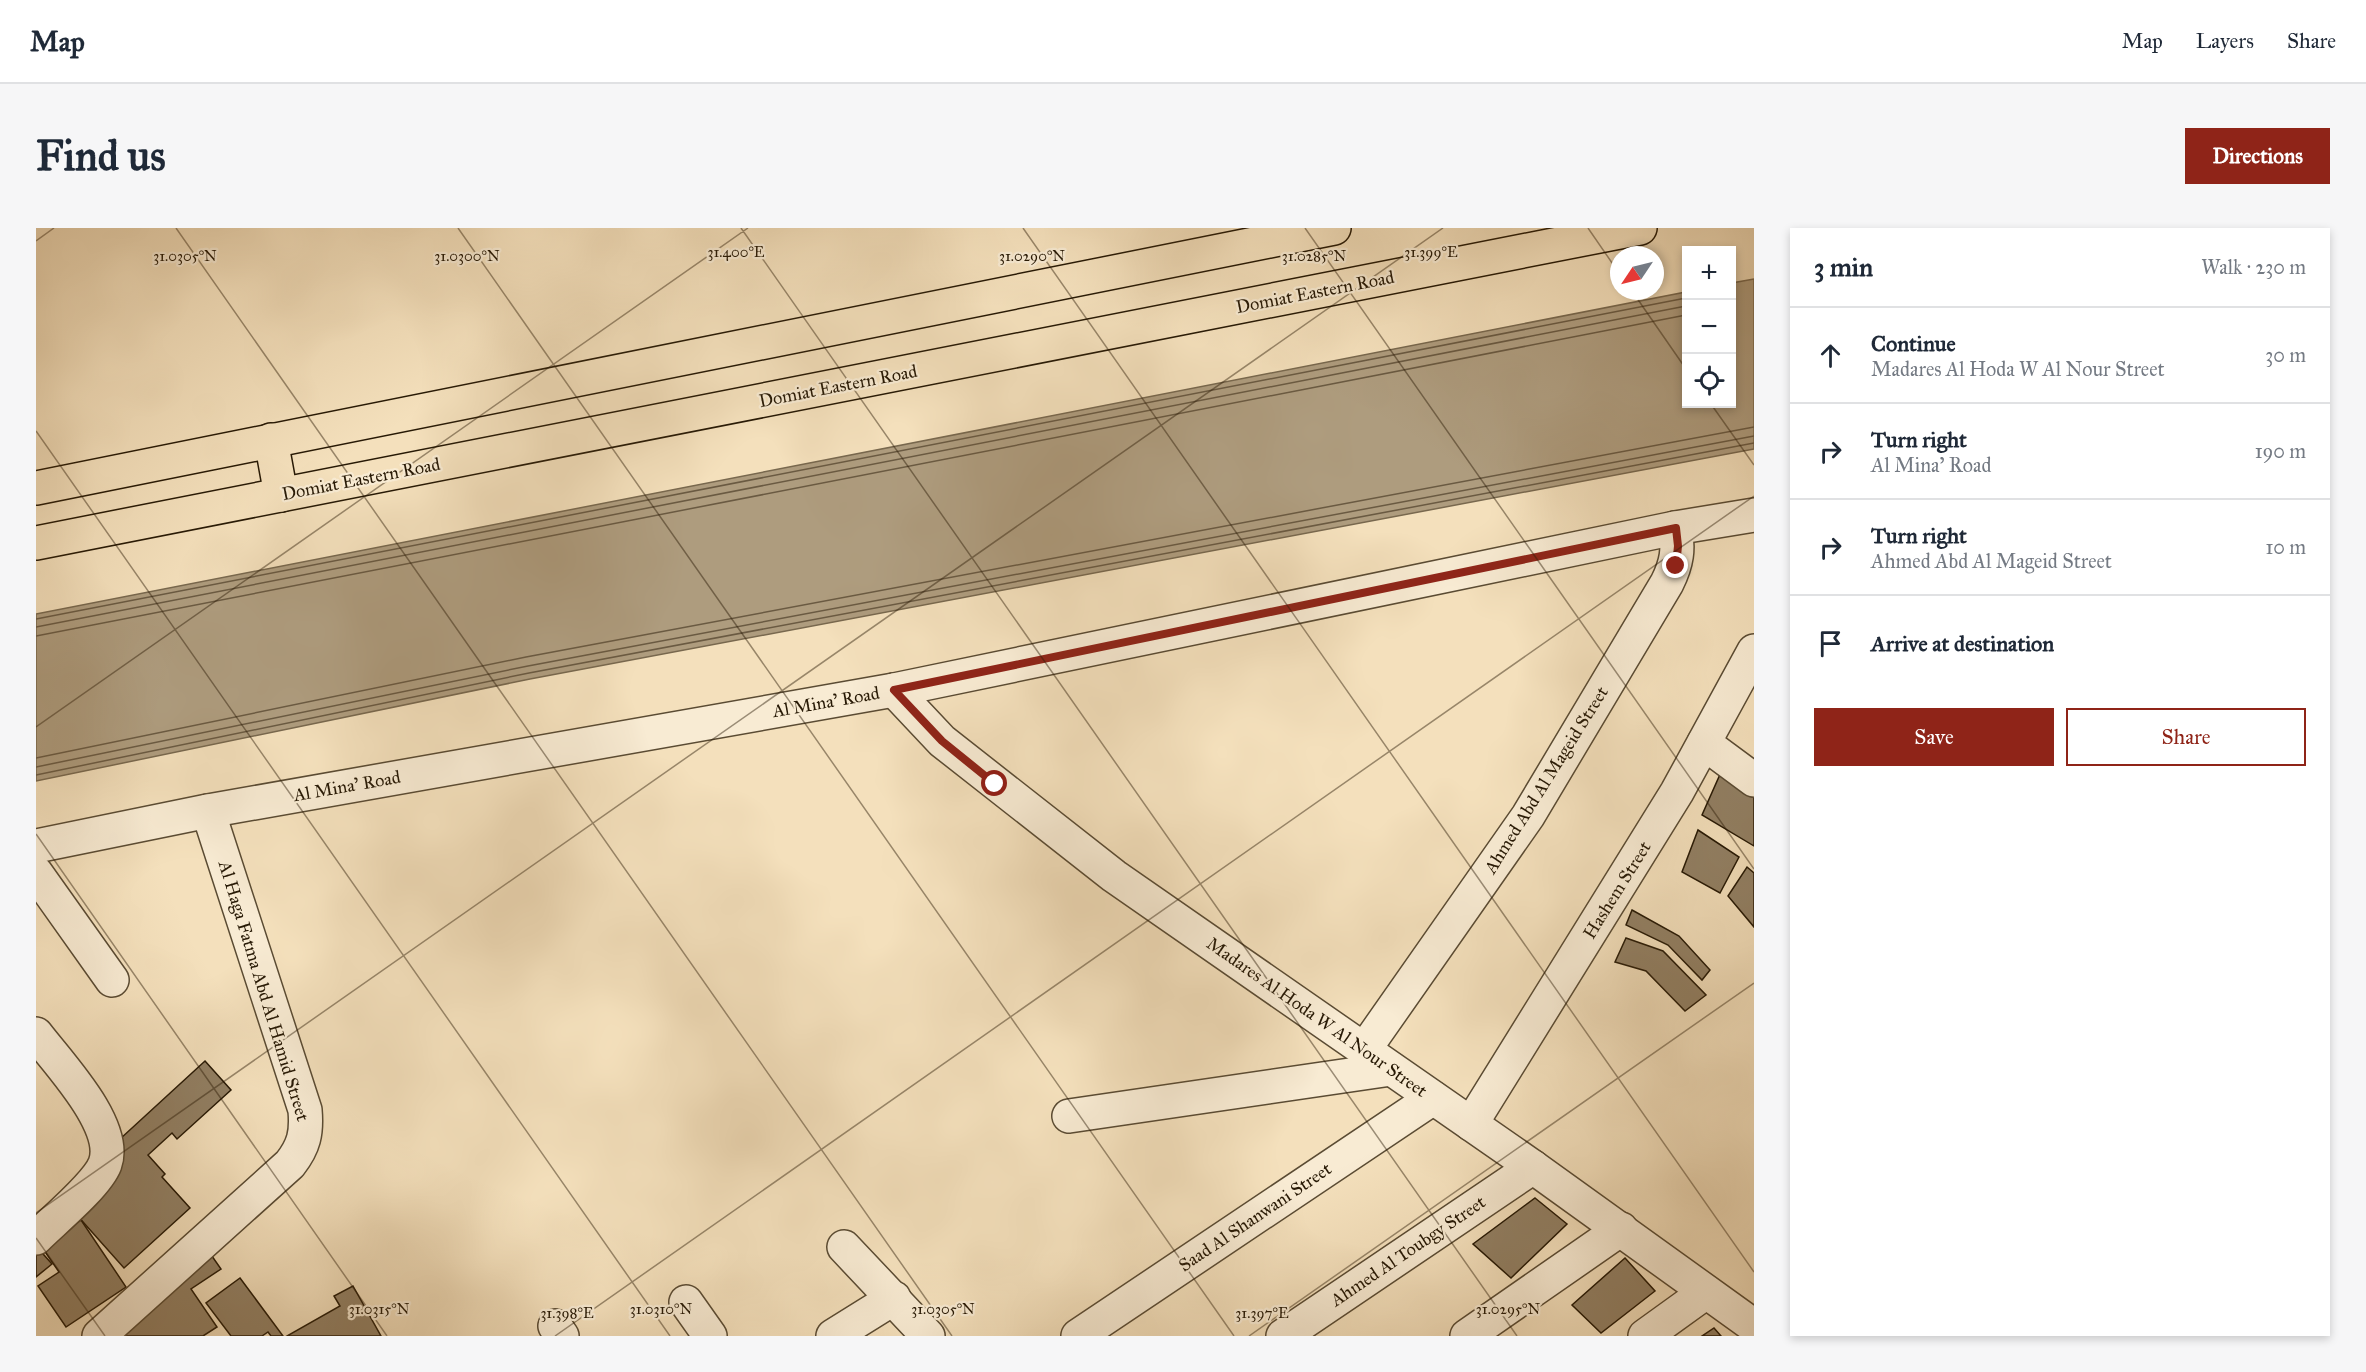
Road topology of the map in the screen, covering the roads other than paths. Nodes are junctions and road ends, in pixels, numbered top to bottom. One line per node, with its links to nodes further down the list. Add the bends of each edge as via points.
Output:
1 (1334, 228): 3 (highway)
2 (1640, 228): 5 (highway, Domiat Eastern Road)
3 (271, 440): 4 (highway); 5 (highway)
4 (36, 488)
5 (281, 495): 8 (highway, Domiat Eastern Road)
6 (1754, 514): 7 (street, Al Mina' Road)
7 (1676, 528): 10 (street, Al Mina' Road); 18 (street, Ahmed Abd Al Mageid Street, via 1676,566 1528,816)
8 (36, 543)
9 (1754, 651): 11 (street, Hashem Street)
10 (894, 690): 13 (street, Al Mina' Road); 18 (street, Madares Al Hoda W Al Nour Street, via 942,741 1114,876)
11 (1704, 743): 12 (street); 22 (street, Hashem Street)
12 (1754, 780)
13 (208, 811): 14 (street, Al Mina' Road); 31 (street, Al Haga Fatma Abd Al Hamid Street, via 305,1110 307,1130 302,1149 290,1164)
14 (36, 846)
15 (36, 873): 16 (street)
16 (112, 980)
17 (36, 1034): 25 (street, via 101,1121 108,1142 105,1164 92,1182)
18 (1364, 1050): 19 (street, Madares Al Hoda W Al Nour Street)
19 (1391, 1069): 20 (street, Madares Al Hoda W Al Nour Street); 21 (street)
20 (1433, 1098): 22 (street, Madares Al Hoda W Al Nour Street); 35 (street, Saad Al Shanwani Street)
21 (1069, 1116)
22 (1472, 1124): 23 (street, Madares Al Hoda W Al Nour Street)
23 (1533, 1167): 24 (street, Madares Al Hoda W Al Nour Street); 36 (street, Ahmed Al Toubgy Street)
24 (1620, 1229): 27 (street, Madares Al Hoda W Al Nour Street); 37 (street)
25 (37, 1236)
26 (844, 1247): 28 (street)
27 (1706, 1292): 30 (street, Madares Al Hoda W Al Nour Street); 38 (street)
28 (894, 1298): 33 (street); 34 (street)
29 (686, 1302): 32 (street)
30 (1754, 1326)
31 (99, 1336)
32 (710, 1336)
33 (833, 1336)
34 (928, 1336)
35 (1078, 1336)
36 (1283, 1336)
37 (1467, 1336)
38 (1645, 1336)

